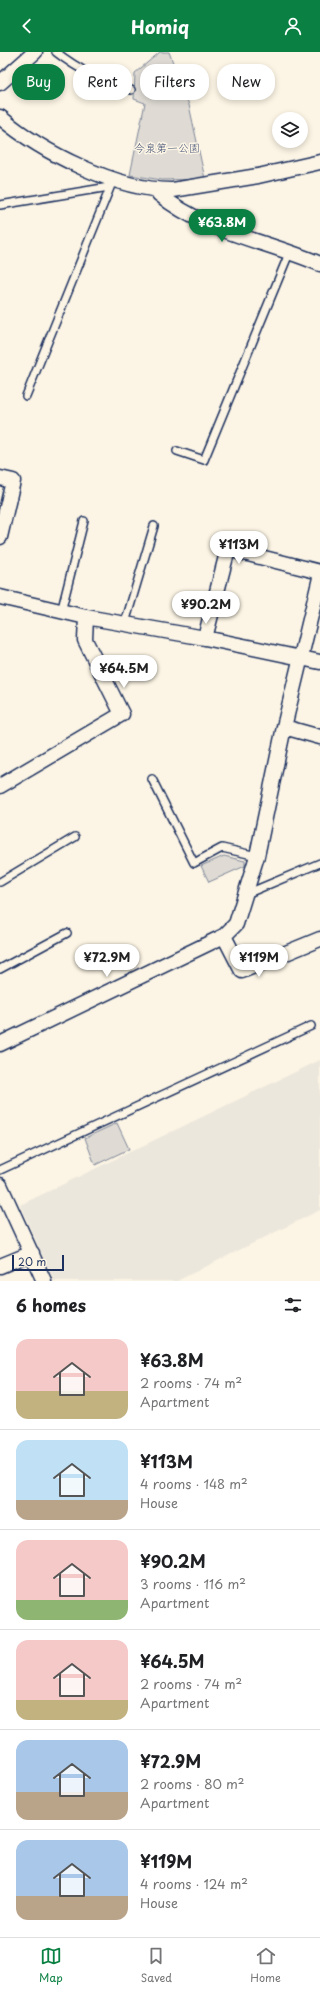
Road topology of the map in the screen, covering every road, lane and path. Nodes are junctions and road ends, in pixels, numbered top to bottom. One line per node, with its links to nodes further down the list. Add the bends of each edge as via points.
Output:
1 (35, 52): 4 (street)
2 (56, 52): 3 (lane)
3 (73, 65)
4 (0, 83)
5 (0, 117): 7 (street, via 36,144)
6 (320, 162): 8 (street, via 258,176)
7 (112, 183): 8 (street); 9 (lane); 12 (lane)
8 (159, 190): 10 (street, via 159,194 170,203 222,230)
9 (0, 205)
10 (290, 251): 11 (street); 13 (lane, via 204,460)
11 (320, 264)
12 (26, 396)
13 (177, 451)
14 (0, 478): 17 (street, via 13,481)
15 (84, 521): 21 (lane)
16 (154, 526): 23 (lane)
17 (0, 537)
18 (320, 572): 24 (street, via 228,549)
19 (320, 578): 25 (street)
20 (0, 597): 21 (street)
21 (61, 612): 22 (street)
22 (86, 617): 23 (street); 30 (street, via 85,640 122,714)
23 (125, 623): 24 (street)
24 (205, 638): 25 (street)
25 (300, 657): 26 (street); 27 (street)
26 (320, 662)
27 (284, 727): 28 (street); 32 (street)
28 (320, 736)
29 (152, 779): 32 (lane, via 194,863 222,848)
30 (0, 786)
31 (75, 837): 34 (lane)
32 (257, 856): 35 (street)
33 (320, 863): 35 (lane)
34 (0, 882)
35 (246, 894): 37 (street, via 236,924)
36 (67, 933): 39 (lane)
37 (224, 936): 38 (street, via 242,971); 41 (street)
38 (320, 939)
39 (0, 969)
40 (310, 1026): 42 (lane)
41 (0, 1044)
42 (0, 1170)
43 (0, 1186): 44 (street)
44 (3, 1200): 45 (street)
45 (32, 1253): 46 (street); 47 (street)
46 (0, 1266)
47 (44, 1281)

